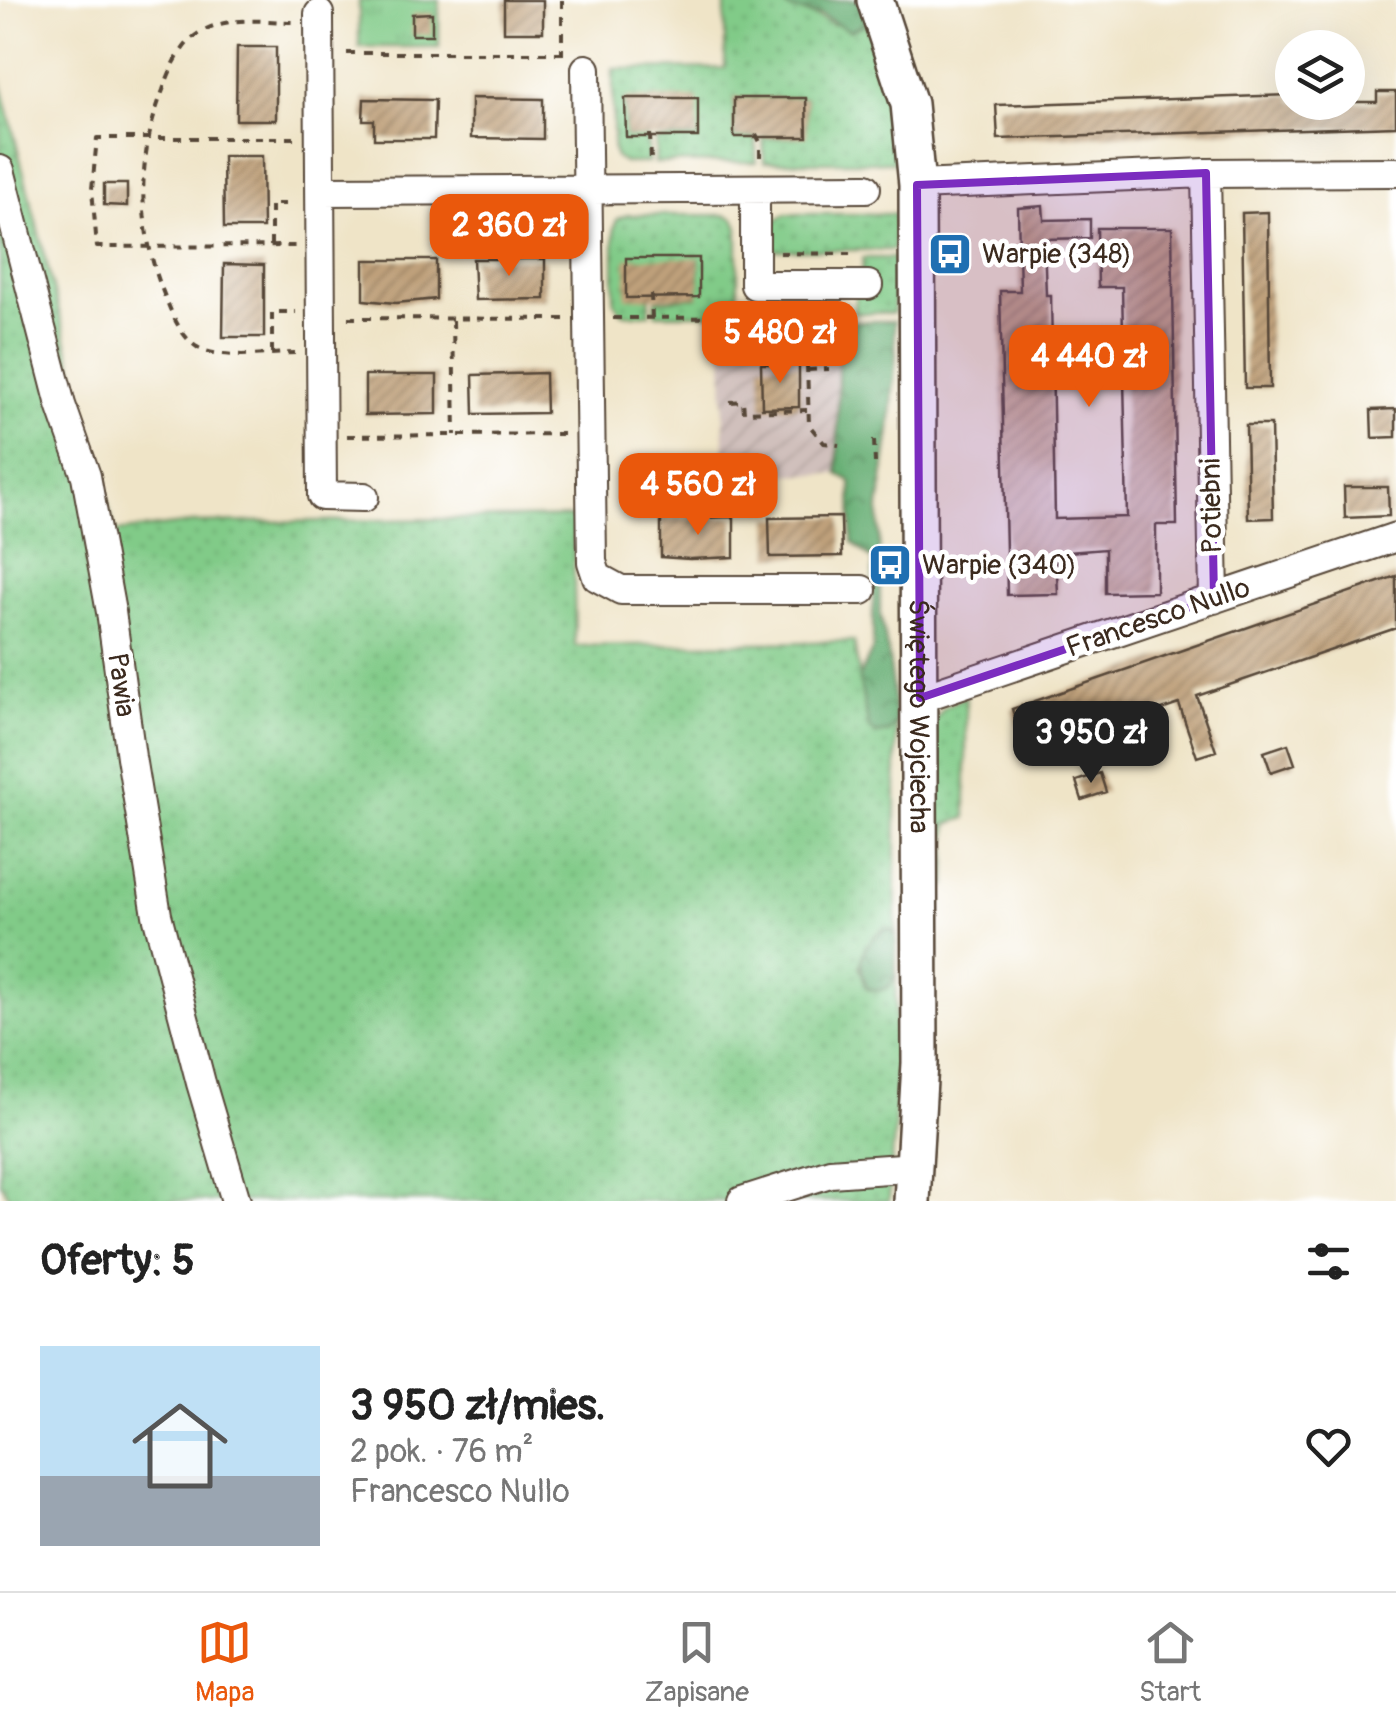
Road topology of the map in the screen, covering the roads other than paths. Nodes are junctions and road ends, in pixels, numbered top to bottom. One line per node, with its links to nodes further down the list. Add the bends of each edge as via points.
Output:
1 (875, 0): 8 (street, Świętego Wojciecha, via 909,104)
2 (309, 18): 11 (street)
3 (574, 70): 10 (street)
4 (0, 170): 19 (street, Pawia, via 61,406 86,476 158,916)
5 (1396, 172): 6 (street)
6 (1206, 173): 8 (street); 16 (street, Potiebni)
7 (757, 177): 9 (street); 10 (street); 12 (street, via 755,285)
8 (917, 185): 17 (street, Świętego Wojciecha)
9 (866, 188)
10 (589, 190): 11 (street); 15 (street, via 597,576 621,590)
11 (310, 197): 13 (street, via 322,496)
12 (868, 286)
13 (364, 497)
14 (1396, 537): 16 (street, Francesco Nullo)
15 (862, 590)
16 (1214, 599): 17 (street, Francesco Nullo)
17 (920, 698): 18 (street, Świętego Wojciecha)
18 (914, 1184): 20 (street, via 830,1173)
19 (236, 1201)
20 (742, 1201)

